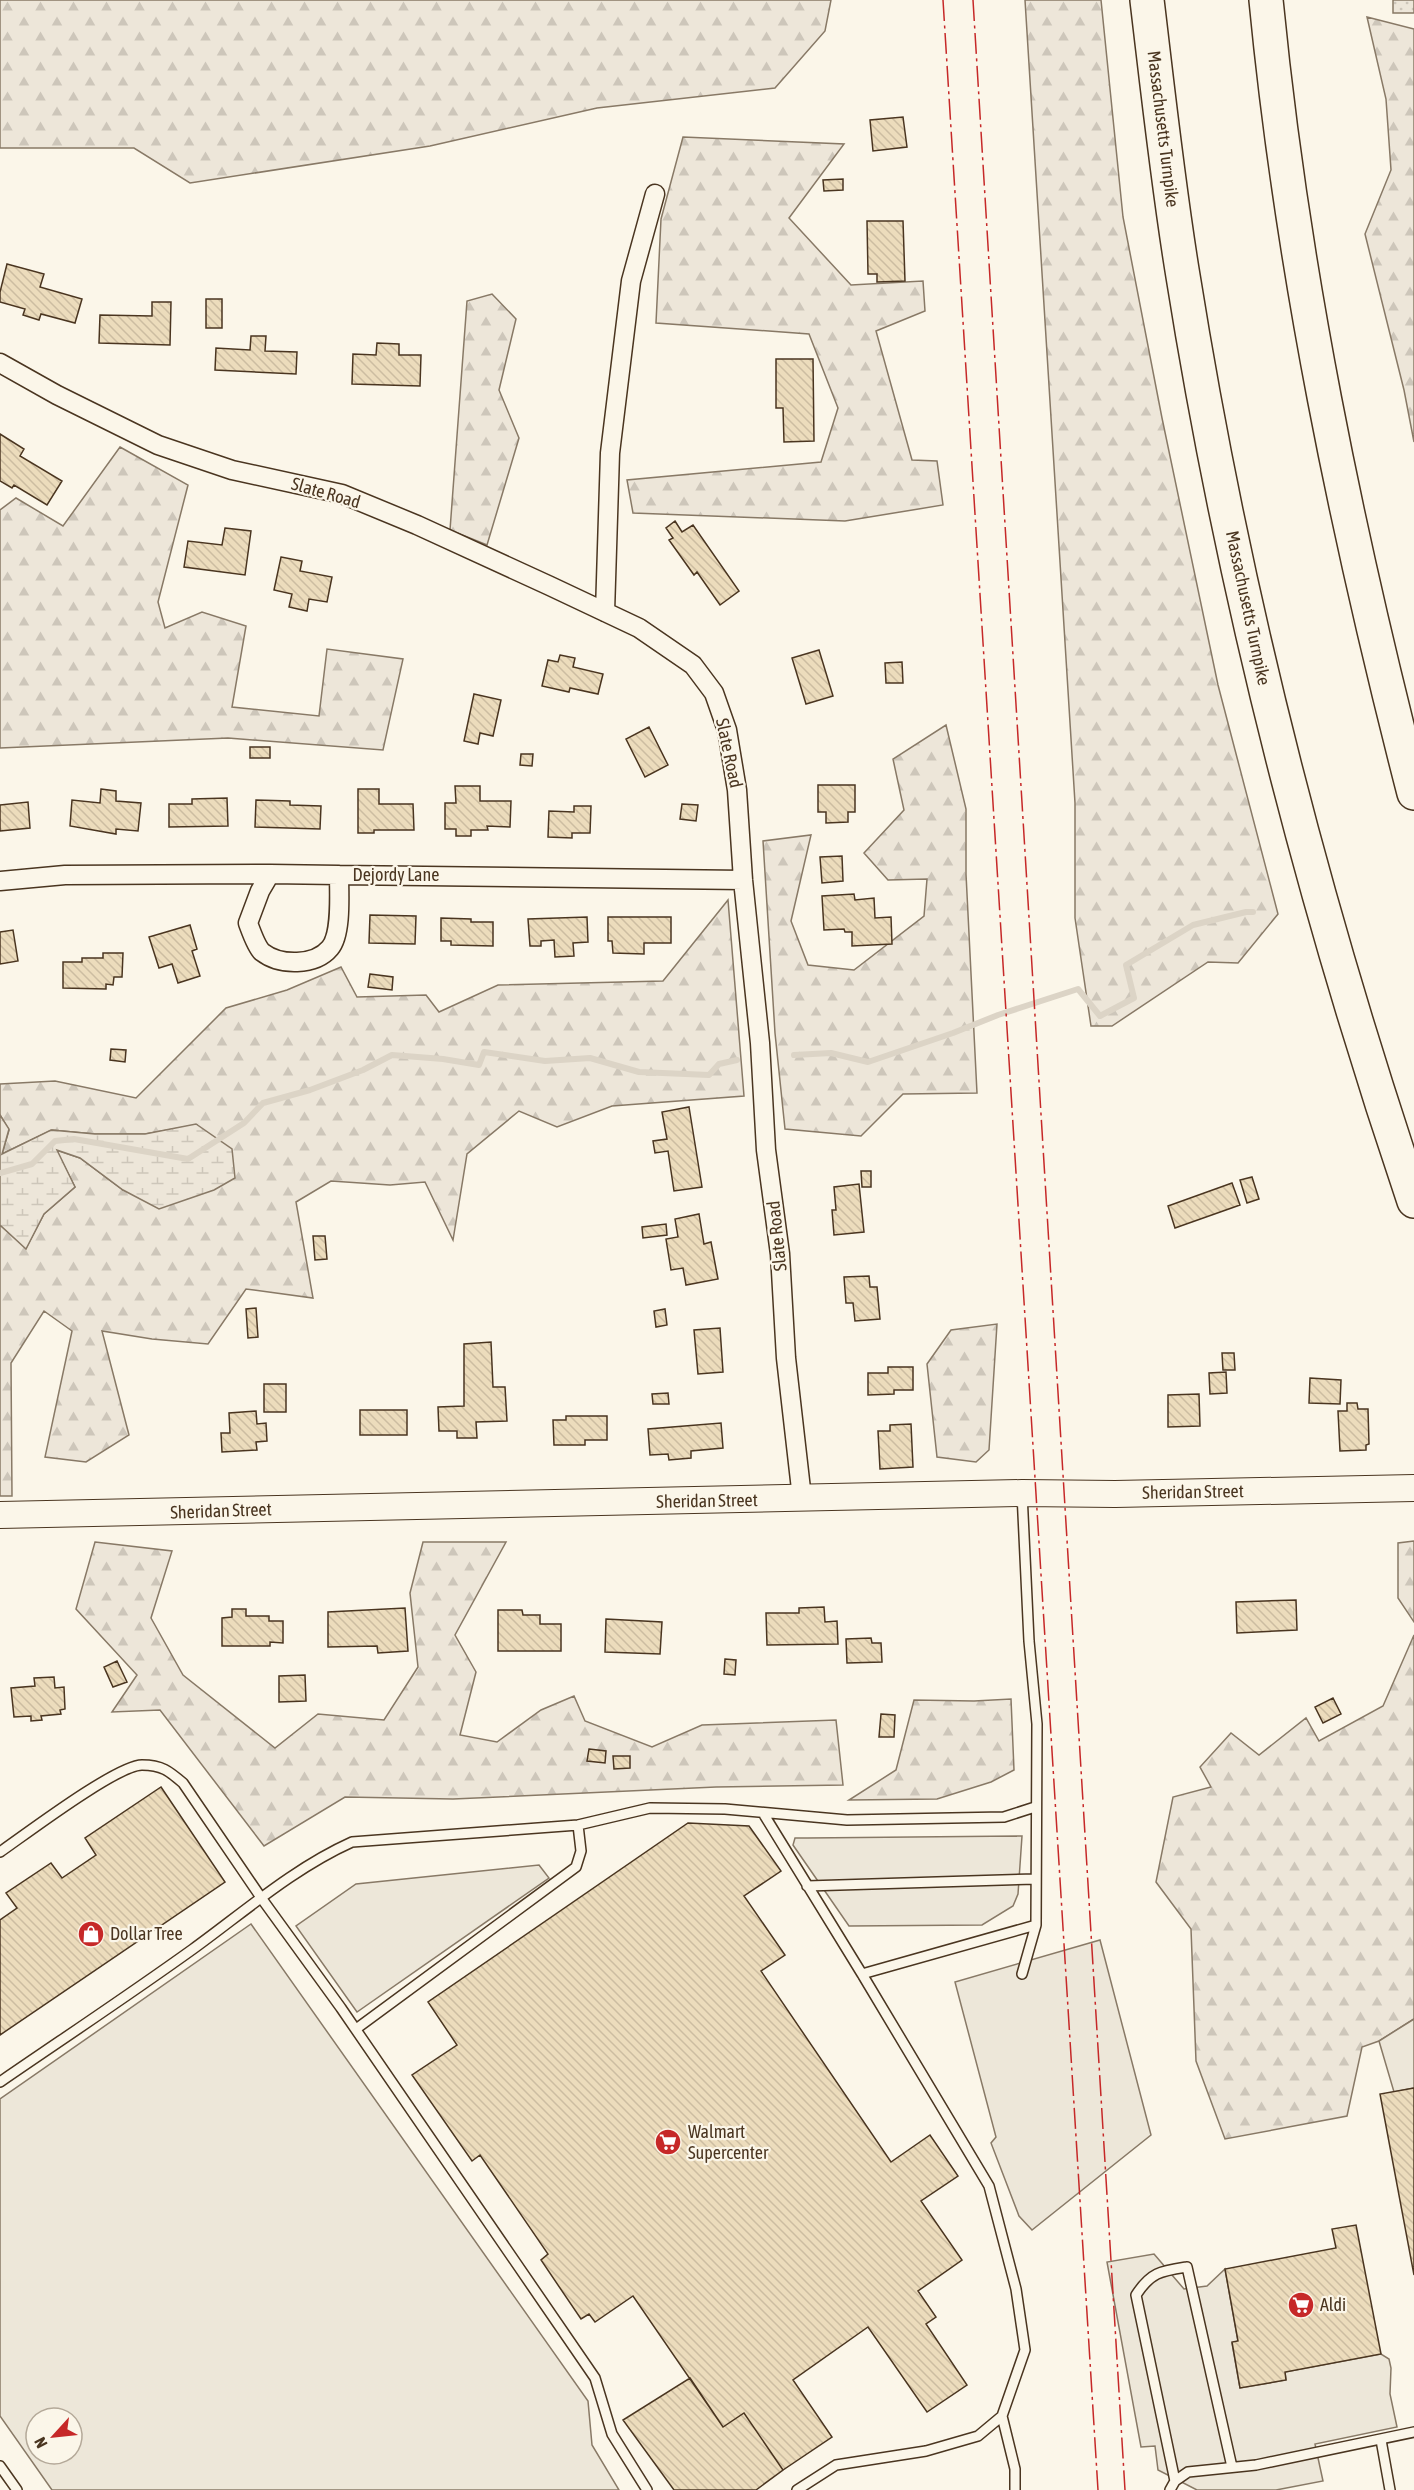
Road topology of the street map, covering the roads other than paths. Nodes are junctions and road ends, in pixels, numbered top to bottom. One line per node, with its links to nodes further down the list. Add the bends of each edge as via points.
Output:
1 (1147, 0): 11 (highway, Massachusetts Turnpike, via 1182,276 1243,588 1308,852)
2 (1266, 0): 6 (highway, via 1310,322 1380,662)
3 (656, 194): 5 (street, via 631,281 610,453)
4 (0, 363): 5 (street, Slate Road, via 158,445 232,470 342,494)
5 (605, 612): 9 (street, Slate Road, via 639,628 693,665 714,693 727,730 737,790)
6 (1414, 793)
7 (270, 874): 8 (street); 8 (street, Dejordy Lane, via 248,923 261,951 282,962 312,961 331,948 338,928); 10 (street, via 65,875)
8 (339, 875): 9 (street, Dejordy Lane)
9 (743, 880): 14 (street, Slate Road)
10 (0, 881)
11 (1414, 1201)
12 (1414, 1488): 13 (street, Sheridan Street)
13 (1022, 1493): 14 (street, Sheridan Street); 16 (lane, via 1037,1724)
14 (802, 1498): 15 (street, Sheridan Street)
15 (0, 1515)
16 (1035, 1807): 17 (lane, via 1004,1817 963,1819 847,1820); 20 (lane)
17 (763, 1813): 18 (lane, via 650,1808); 21 (lane)
18 (578, 1825): 22 (lane, via 352,1842 326,1854); 26 (lane, via 581,1851 576,1867)
19 (0, 1852): 22 (lane, via 113,1774 140,1764 165,1768 183,1783)
20 (1036, 1879): 21 (lane); 23 (lane)
21 (807, 1886): 24 (lane)
22 (262, 1899): 26 (lane); 27 (lane)
23 (1036, 1925): 24 (lane); 25 (lane)
24 (862, 1974): 28 (lane, via 989,2186 1016,2289 1024,2350)
25 (1022, 1974)
26 (356, 2029): 35 (lane, via 595,2378 612,2434)
27 (0, 2082)
28 (1002, 2416): 36 (lane, via 978,2436 926,2451 836,2465); 37 (lane, via 1015,2469)
29 (1414, 2432): 30 (lane)
30 (1381, 2440): 32 (lane); 39 (lane)
31 (0, 2466): 34 (lane)
32 (1232, 2468): 33 (lane, via 1188,2472); 33 (lane, via 1187,2266 1160,2271 1145,2281 1136,2295)
33 (1175, 2481): 38 (lane)
34 (17, 2490)
35 (647, 2490)
36 (797, 2490)
37 (1015, 2490)
38 (1170, 2490)
39 (1390, 2490)

